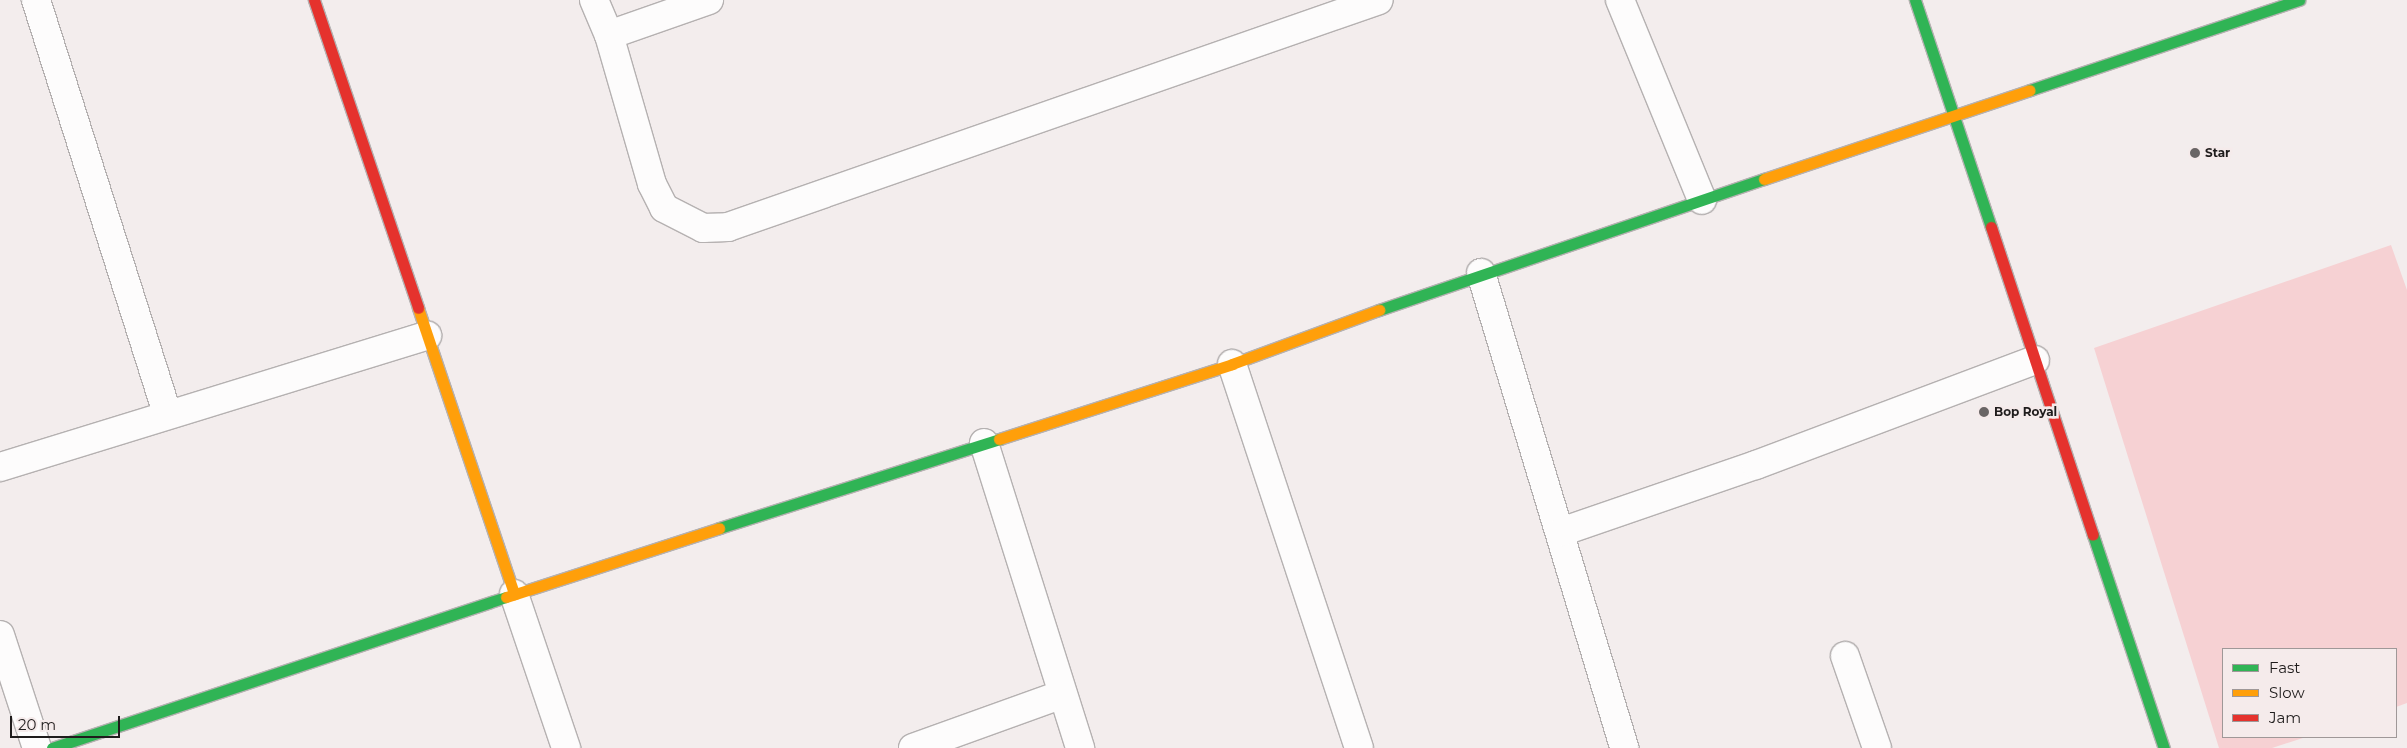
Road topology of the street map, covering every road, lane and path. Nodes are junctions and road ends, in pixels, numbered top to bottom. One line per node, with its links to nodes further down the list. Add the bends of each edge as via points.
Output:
1 (36, 0): 16 (street)
2 (314, 0): 13 (street)
3 (594, 0): 9 (street)
4 (709, 0): 9 (street)
5 (1379, 0): 9 (street, via 720,228 703,228 664,208 652,184)
6 (1620, 0): 11 (street)
7 (1915, 0): 10 (street)
8 (2299, 0): 10 (street)
9 (609, 34)
10 (1954, 116): 11 (street); 14 (street)
11 (1702, 200): 12 (street)
12 (1481, 273): 15 (street); 19 (street)
13 (427, 336): 16 (street); 20 (street)
14 (2035, 360): 19 (street, via 1756,465); 32 (street)
15 (1232, 364): 17 (street); 29 (street)
16 (168, 416): 18 (street)
17 (984, 444): 20 (street); 23 (street)
18 (0, 467)
19 (1561, 532): 30 (street)
20 (514, 594): 25 (street); 26 (street)
21 (0, 636): 24 (street)
22 (1845, 656): 31 (street)
23 (1063, 694): 27 (street); 28 (street)
24 (37, 748)
25 (52, 748)
26 (566, 748)
27 (913, 748)
28 (1080, 748)
29 (1358, 748)
30 (1624, 748)
31 (1877, 748)
32 (2164, 748)

